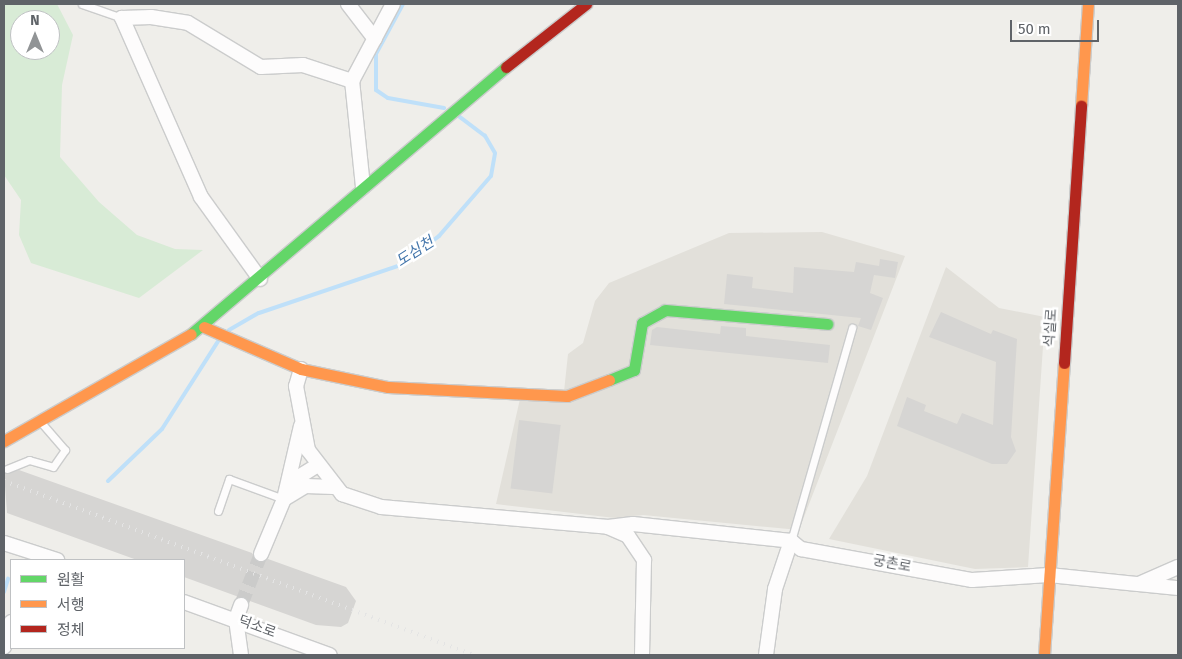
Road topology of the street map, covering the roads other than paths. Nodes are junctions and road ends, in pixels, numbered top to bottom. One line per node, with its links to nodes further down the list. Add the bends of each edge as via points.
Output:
1 (82, 4): 6 (lane)
2 (348, 4): 7 (street)
3 (393, 4): 7 (street)
4 (586, 4): 9 (street, via 461,102)
5 (1088, 4): 30 (street, 석실로)
6 (122, 18): 8 (street, via 151,16 188,23 261,67 303,65); 10 (street, via 201,197)
7 (375, 39): 8 (street)
8 (352, 81): 9 (street, via 352,116)
9 (364, 187): 10 (street)
10 (260, 280): 12 (street)
11 (827, 324): 14 (street, via 665,310 642,323 634,370 567,396 388,388)
12 (204, 327): 14 (street); 15 (street)
13 (852, 328): 24 (lane)
14 (301, 369): 16 (street, via 296,386)
15 (41, 422): 17 (street); 19 (lane, via 66,450 53,467 29,460)
16 (302, 424): 18 (street); 21 (street)
17 (4, 441)
18 (316, 466): 20 (street); 21 (street, via 297,478)
19 (7, 469)
20 (333, 487): 21 (street, via 306,486); 23 (street, via 362,503 381,507)
21 (284, 499): 22 (lane, via 229,478); 26 (street)
22 (218, 511)
23 (608, 527): 24 (street, 궁촌로, via 633,524); 40 (street, via 628,536 644,560)
24 (792, 541): 30 (street, 궁촌로, via 801,549 972,580); 41 (street, via 775,589)
25 (4, 543): 27 (street)
26 (261, 554)
27 (32, 556): 28 (street)
28 (51, 559)
29 (1178, 566): 31 (street)
30 (1049, 575): 31 (street, 궁촌로); 42 (street, 석실로)
31 (1139, 584): 32 (street, 궁촌로)
32 (1178, 588)
33 (185, 602): 35 (street, 덕소로)
34 (241, 605): 35 (street)
35 (236, 619): 38 (street); 39 (street, 덕소로)
36 (10, 626): 37 (street)
37 (4, 647)
38 (241, 655)
39 (330, 655)
40 (642, 655)
41 (766, 655)
42 (1044, 655)

